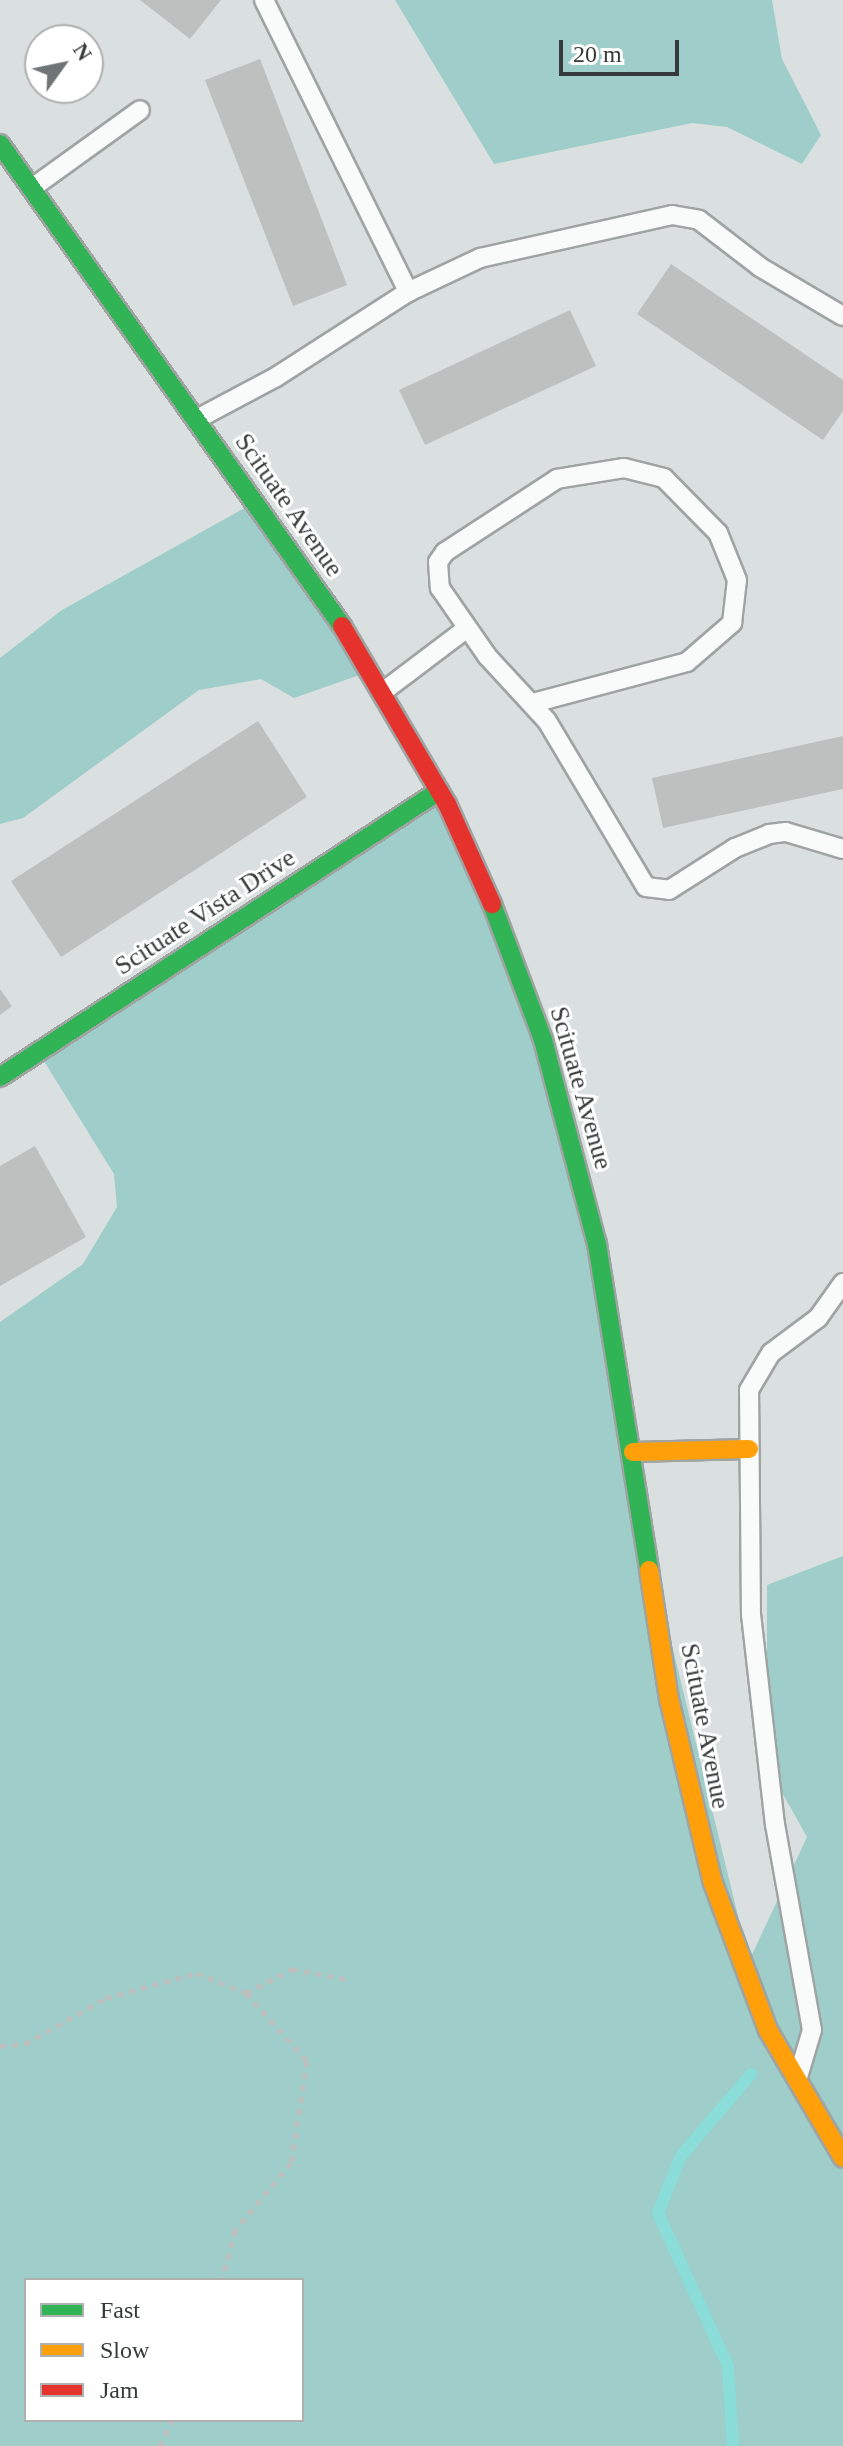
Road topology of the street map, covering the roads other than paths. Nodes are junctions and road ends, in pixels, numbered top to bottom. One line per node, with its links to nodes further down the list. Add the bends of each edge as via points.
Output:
1 (264, 0): 5 (lane)
2 (140, 110): 4 (lane)
3 (0, 144): 4 (main road, Scituate Avenue)
4 (32, 188): 7 (main road, Scituate Avenue)
5 (408, 292): 6 (lane, via 480,258 672,215 699,220 760,267); 7 (lane, via 276,377)
6 (843, 316)
7 (197, 419): 9 (main road, Scituate Avenue)
8 (466, 629): 9 (lane); 10 (lane); 10 (lane, via 440,588 438,562 557,479 601,469 648,470 698,506 718,533 737,580 732,623 719,641 687,662)
9 (384, 691): 11 (main road, Scituate Avenue)
10 (533, 703): 12 (lane, via 646,887 669,890 735,848 769,834 786,832)
11 (439, 791): 13 (main road, Scituate Vista Drive); 16 (main road, Scituate Avenue, via 501,923 547,1053 597,1244)
12 (843, 849)
13 (0, 1077)
14 (843, 1283): 15 (lane, via 818,1318 771,1353 749,1390)
15 (749, 1449): 16 (main road); 17 (lane, via 751,1615 775,1825 812,2030)
16 (633, 1452): 17 (main road, Scituate Avenue, via 685,1775 750,1986)
17 (795, 2083): 18 (main road, Scituate Avenue)
18 (843, 2158)

